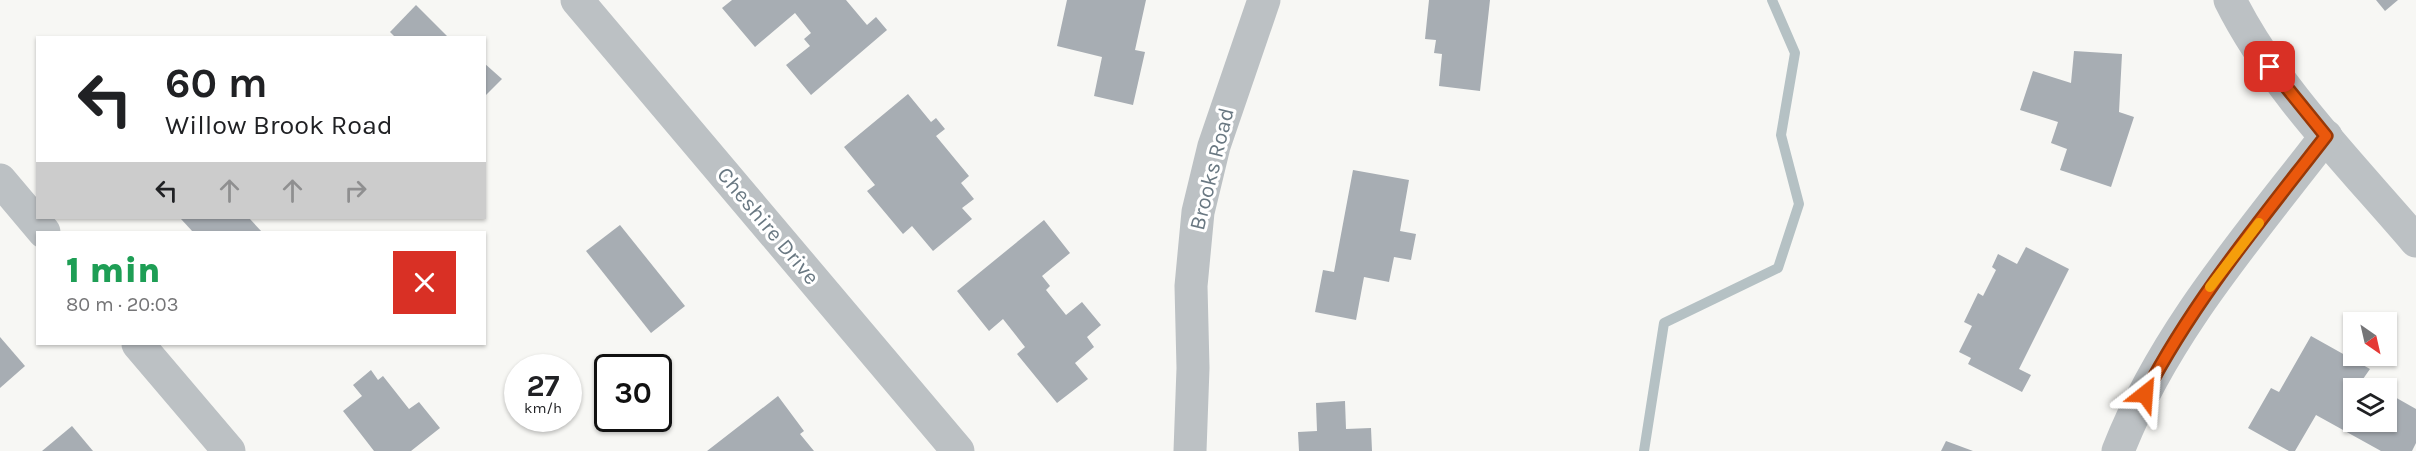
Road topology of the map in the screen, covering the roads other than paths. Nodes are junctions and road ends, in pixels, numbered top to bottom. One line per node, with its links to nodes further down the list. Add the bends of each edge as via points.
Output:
1 (578, 0): 10 (street, Cheshire Drive)
2 (1264, 0): 11 (street, Brooks Road, via 1214,146 1198,212 1191,286)
3 (2230, 0): 4 (street, via 2280,81)
4 (2326, 136): 7 (street); 12 (street, via 2181,328)
5 (0, 180): 6 (street)
6 (43, 231)
7 (2416, 241)
8 (139, 345): 9 (street)
9 (229, 451)
10 (958, 451)
11 (1190, 451)
12 (2118, 451)

